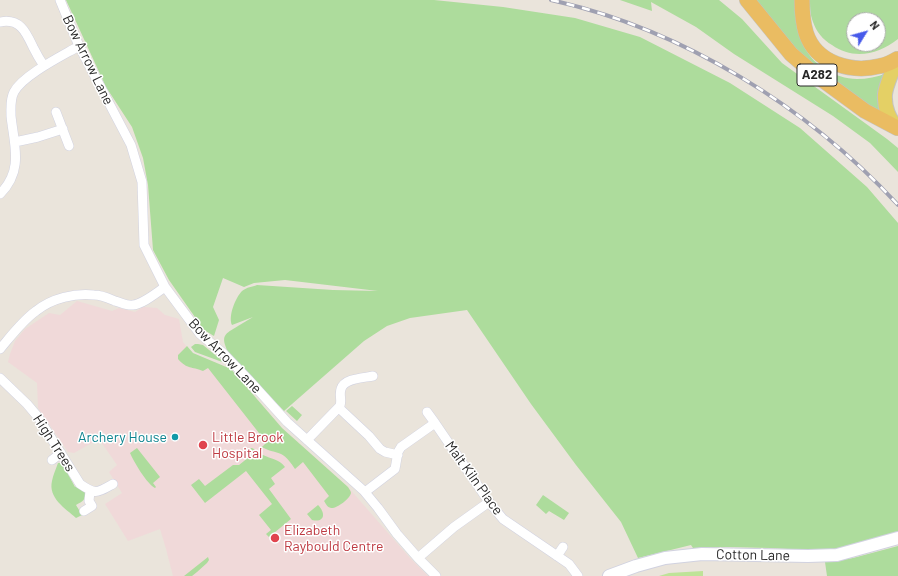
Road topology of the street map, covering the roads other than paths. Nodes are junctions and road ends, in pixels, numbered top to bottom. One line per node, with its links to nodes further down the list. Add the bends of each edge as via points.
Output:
1 (60, 0): 5 (street, Bow Arrow Lane)
2 (747, 0): 9 (highway, A282, via 791,54 813,73 865,111)
3 (802, 0): 6 (highway, A282, via 806,34 822,56 845,67 856,68 881,66)
4 (0, 22): 7 (street, via 13,22 23,28)
5 (79, 46): 7 (street); 14 (street, Bow Arrow Lane, via 131,145 142,182 144,245)
6 (898, 59): 9 (main road, via 885,94 890,120)
7 (44, 66): 11 (street, via 19,86 12,96 11,112)
8 (56, 112): 10 (street)
9 (898, 128)
10 (63, 129): 11 (street, via 38,138); 12 (street)
11 (15, 142): 13 (street, via 14,170 9,183)
12 (69, 146)
13 (0, 194)
14 (165, 287): 15 (street, via 143,302 133,305 92,295 58,300 35,312); 21 (street, Bow Arrow Lane, via 200,334 223,353)
15 (0, 349)
16 (373, 376): 18 (street, via 354,379 343,385)
17 (0, 378): 22 (street, High Trees, via 38,417)
18 (339, 408): 21 (street); 23 (street, via 380,449)
19 (427, 412): 20 (street, Malt Kiln Place)
20 (435, 423): 23 (street, via 402,446); 28 (street, Malt Kiln Place)
21 (307, 440): 27 (street, Bow Arrow Lane)
22 (61, 453): 24 (street); 26 (street, High Trees, via 80,484)
23 (398, 455): 27 (street, via 395,469)
24 (52, 460)
25 (113, 484): 26 (street, via 100,491)
26 (90, 491): 29 (street, via 89,501 92,506)
27 (365, 492): 33 (street, Bow Arrow Lane)
28 (489, 502): 32 (street, Malt Kiln Place, via 503,519); 33 (street, via 454,527)
29 (84, 511)
30 (898, 538): 36 (main road, Cotton Lane, via 837,554 702,554 666,558)
31 (563, 547): 32 (street)
32 (557, 556): 35 (street, Malt Kiln Place, via 569,564)
33 (418, 558): 34 (street, Bow Arrow Lane)
34 (436, 576)
35 (578, 576)
36 (609, 576)

